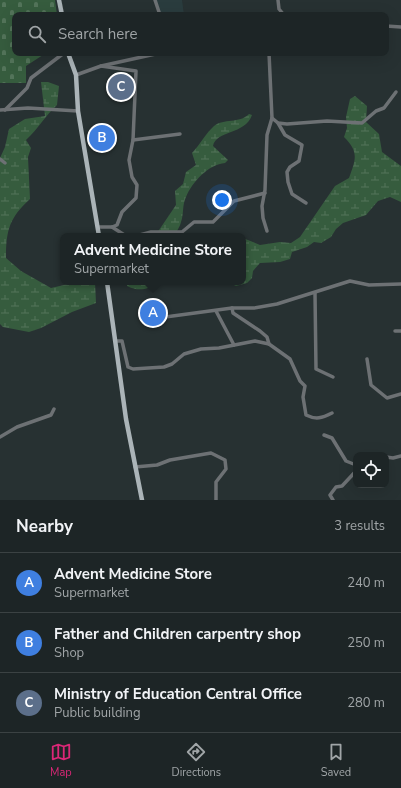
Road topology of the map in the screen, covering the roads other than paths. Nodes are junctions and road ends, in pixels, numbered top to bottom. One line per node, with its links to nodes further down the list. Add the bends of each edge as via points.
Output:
1 (59, 0): 4 (main road)
2 (155, 0): 5 (street)
3 (278, 0): 6 (street)
4 (61, 12)
5 (159, 12)
6 (282, 12)
7 (389, 26): 8 (street)
8 (401, 26)
9 (60, 56): 17 (street, via 31,78 27,88)
10 (69, 56): 14 (main road)
11 (146, 56): 13 (street)
12 (269, 56): 19 (street)
13 (101, 66): 14 (street); 22 (street, via 136,71)
14 (76, 75): 18 (main road)
15 (396, 92): 20 (street, via 384,108 376,111 362,123)
16 (0, 110): 17 (street)
17 (5, 110): 18 (street, via 28,108)
18 (78, 111): 27 (main road)
19 (272, 118): 20 (street); 25 (street, via 267,136)
20 (278, 123): 26 (street, via 285,135 302,145 299,161 290,167 288,172 288,182 292,194)
21 (180, 134): 22 (street)
22 (133, 140): 28 (street, via 129,160 132,177 137,185 136,198 122,212 117,225)
23 (0, 159): 24 (street)
24 (5, 163)
25 (265, 193): 29 (street, via 262,206); 32 (street, via 234,201 212,222 194,222 182,232)
26 (306, 203)
27 (98, 227): 28 (street); 30 (main road)
28 (112, 227): 31 (street)
29 (267, 231)
30 (99, 233)
31 (121, 233)
32 (147, 233)
33 (401, 284): 35 (street, via 369,285 350,281)
34 (107, 285): 41 (main road)
35 (315, 293): 36 (street, via 277,304); 45 (street, via 316,369)
36 (232, 308): 37 (street); 42 (street, via 233,313 267,337)
37 (216, 310): 38 (street); 43 (street)
38 (143, 320)
39 (395, 331): 40 (street)
40 (401, 331)
41 (116, 341): 43 (street, via 122,341 128,367 133,369 164,367 189,352); 54 (main road)
42 (269, 344): 43 (street, via 255,341); 48 (street, via 290,359 305,386 303,397 306,415 312,419)
43 (234, 345)
44 (367, 359): 46 (street, via 371,385 388,398)
45 (333, 378)
46 (401, 394)
47 (54, 409): 50 (street, via 51,415 17,427)
48 (332, 413)
49 (324, 435): 53 (street, via 332,438 346,461)
50 (0, 437)
51 (401, 456): 52 (street)
52 (389, 457)
53 (353, 464)
54 (135, 467): 56 (main road); 57 (street, via 157,465 211,453 225,460 226,469 216,482)
55 (353, 474): 58 (street, via 342,486 336,487 330,495)
56 (142, 500)
57 (216, 500)
58 (333, 500)

